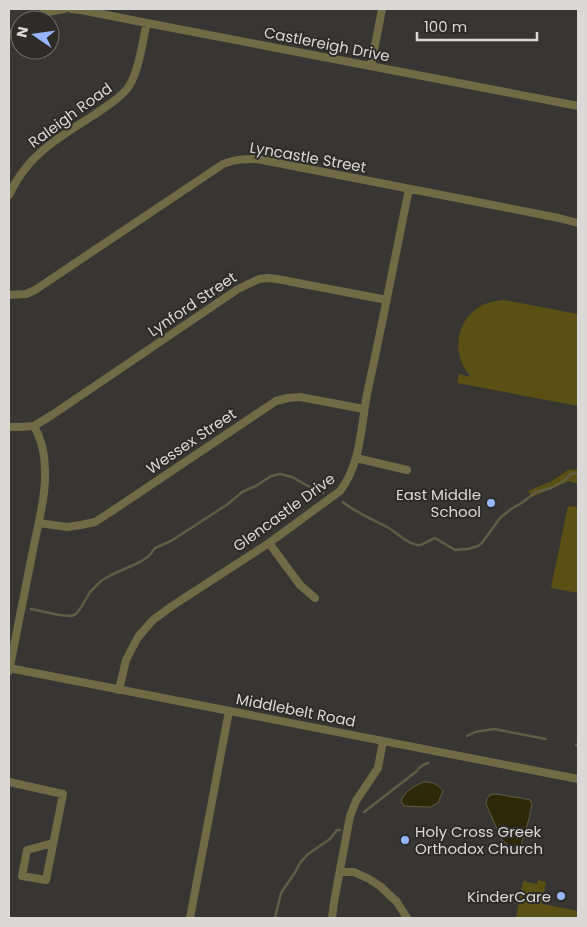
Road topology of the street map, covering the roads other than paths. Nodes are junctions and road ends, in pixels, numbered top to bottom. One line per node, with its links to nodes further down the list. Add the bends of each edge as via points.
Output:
1 (71, 9): 3 (street, Castlereigh Drive)
2 (382, 9): 4 (street)
3 (147, 23): 4 (street, Castlereigh Drive); 7 (street, Raleigh Road, via 128,88 111,104 54,140 31,160)
4 (372, 66): 5 (street, Castlereigh Drive)
5 (578, 106)
6 (409, 189): 8 (street, Lyncastle Street); 9 (street, Lyncastle Street, via 257,159 232,160 35,290); 10 (street, Glencastle Drive)
7 (9, 196)
8 (578, 224)
9 (9, 295)
10 (387, 300): 11 (street, Glencastle Drive); 12 (street, Lynford Street, via 278,279 250,282)
11 (364, 409): 14 (street, Glencastle Drive); 16 (street, Wessex Street, via 300,397 276,401 95,522 66,527)
12 (34, 426): 13 (street); 16 (street, via 44,451 45,471)
13 (9, 427)
14 (356, 458): 15 (street); 17 (street, Glencastle Drive, via 348,482 340,492)
15 (407, 470)
16 (38, 523): 19 (street)
17 (270, 542): 18 (street, via 300,585); 20 (street, Glencastle Drive, via 153,620 126,660)
18 (315, 598)
19 (9, 669): 20 (street, Middlebelt Road)
20 (119, 690): 21 (street, Middlebelt Road)
21 (229, 711): 22 (street, Middlebelt Road); 27 (street)
22 (383, 741): 23 (street, Middlebelt Road); 26 (street, via 378,768 364,786 350,816)
23 (578, 779)
24 (9, 782): 25 (street, via 63,794)
25 (53, 844): 25 (street, via 27,850 22,876 46,880)
26 (340, 872): 28 (street); 29 (street, via 354,872 380,886)
27 (190, 918)
28 (332, 918)
29 (408, 918)

